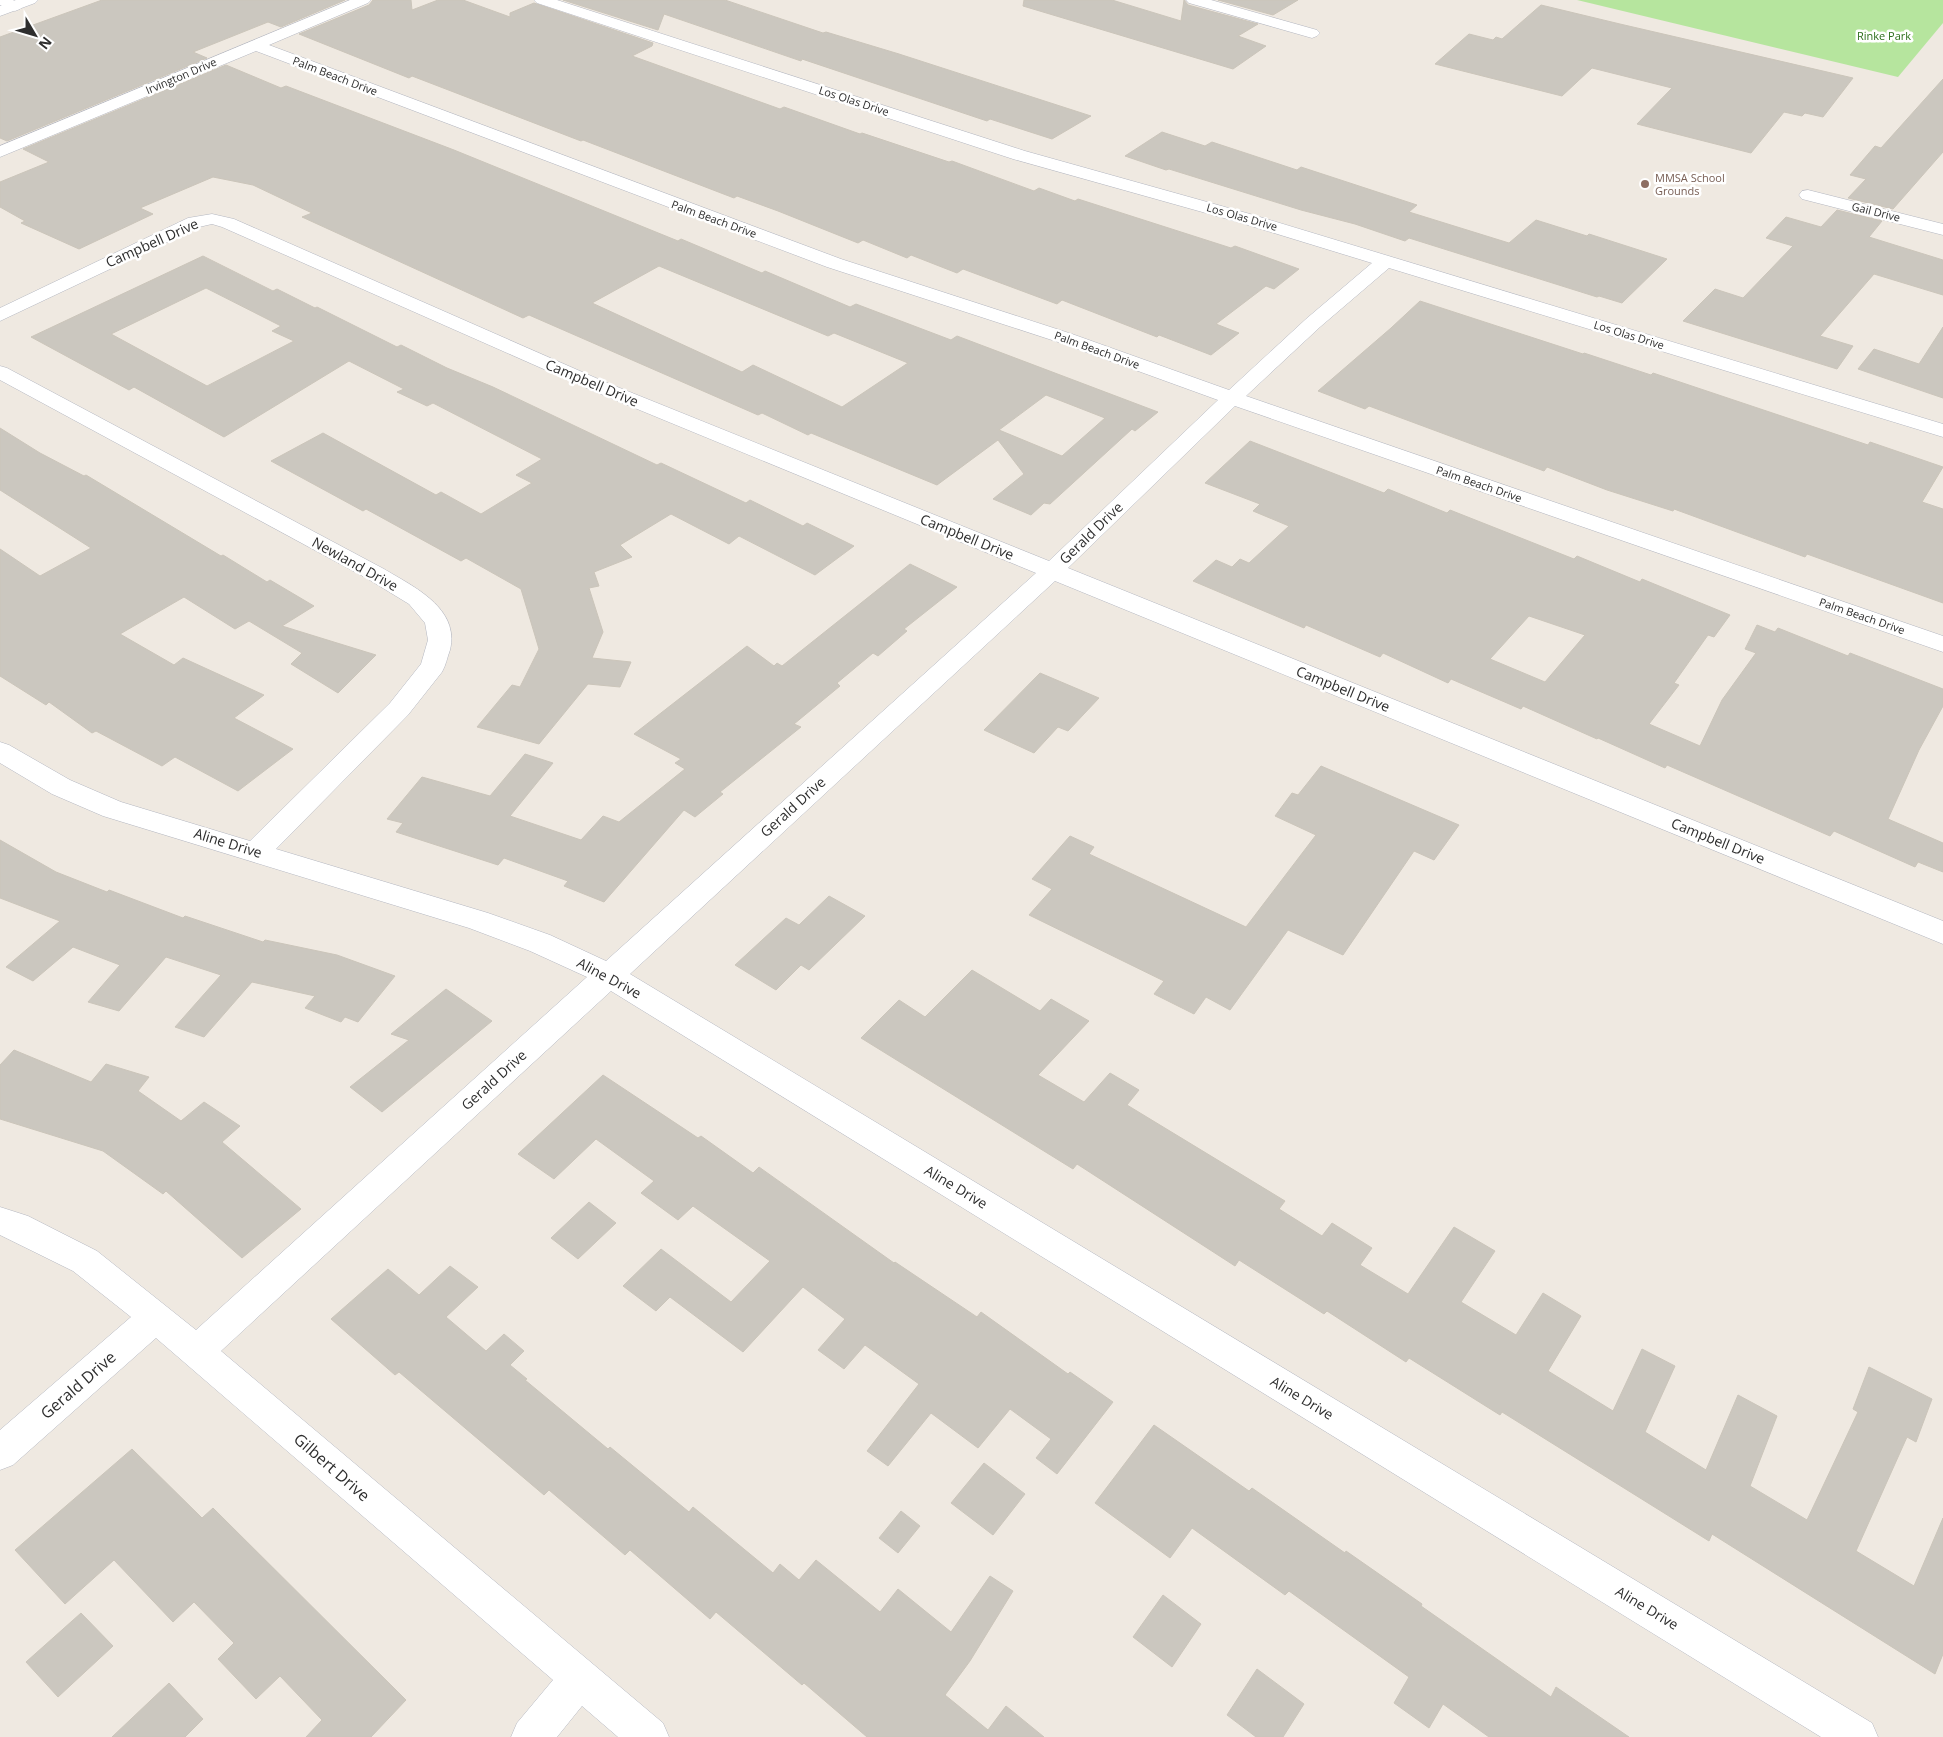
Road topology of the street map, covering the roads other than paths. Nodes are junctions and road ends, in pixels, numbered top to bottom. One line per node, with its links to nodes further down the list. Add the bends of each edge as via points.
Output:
1 (0, 0): 6 (street)
2 (30, 0): 6 (street)
3 (363, 0): 9 (street, Irvington Drive)
4 (542, 0): 13 (street, Los Olas Drive, via 1020,155)
5 (1194, 0): 8 (street)
6 (15, 6): 7 (street)
7 (0, 11)
8 (1312, 33)
9 (255, 45): 10 (street, Irvington Drive); 16 (street, Palm Beach Drive, via 815,256 1065,338)
10 (0, 152)
11 (1808, 195): 12 (street, Gail Drive)
12 (1942, 228)
13 (1386, 261): 16 (street, Gerald Drive); 17 (street, Los Olas Drive)
14 (0, 315): 18 (street, Campbell Drive, via 194,222 212,219 228,223 598,386)
15 (0, 372): 21 (street, Newland Drive, via 376,574 417,599 437,621 440,640 433,666 399,709)
16 (1231, 398): 18 (street, Gerald Drive); 19 (street, Palm Beach Drive)
17 (1943, 431)
18 (1052, 571): 22 (street, Campbell Drive); 23 (street, Gerald Drive)
19 (1943, 644)
20 (0, 751): 21 (street, Aline Drive, via 61,786 112,809)
21 (256, 852): 23 (street, Aline Drive, via 478,920 540,943)
22 (1943, 933)
23 (609, 975): 26 (street, Gerald Drive); 31 (street, Aline Drive)
24 (0, 1221): 25 (street, Gilbert Drive, via 84,1261)
25 (156, 1318): 26 (street, Gilbert Drive); 27 (street, Gerald Drive)
26 (197, 1351): 28 (street, Gilbert Drive)
27 (0, 1453)
28 (579, 1679): 29 (street); 30 (street, Gilbert Drive)
29 (531, 1737)
30 (649, 1737)
31 (1858, 1737)

